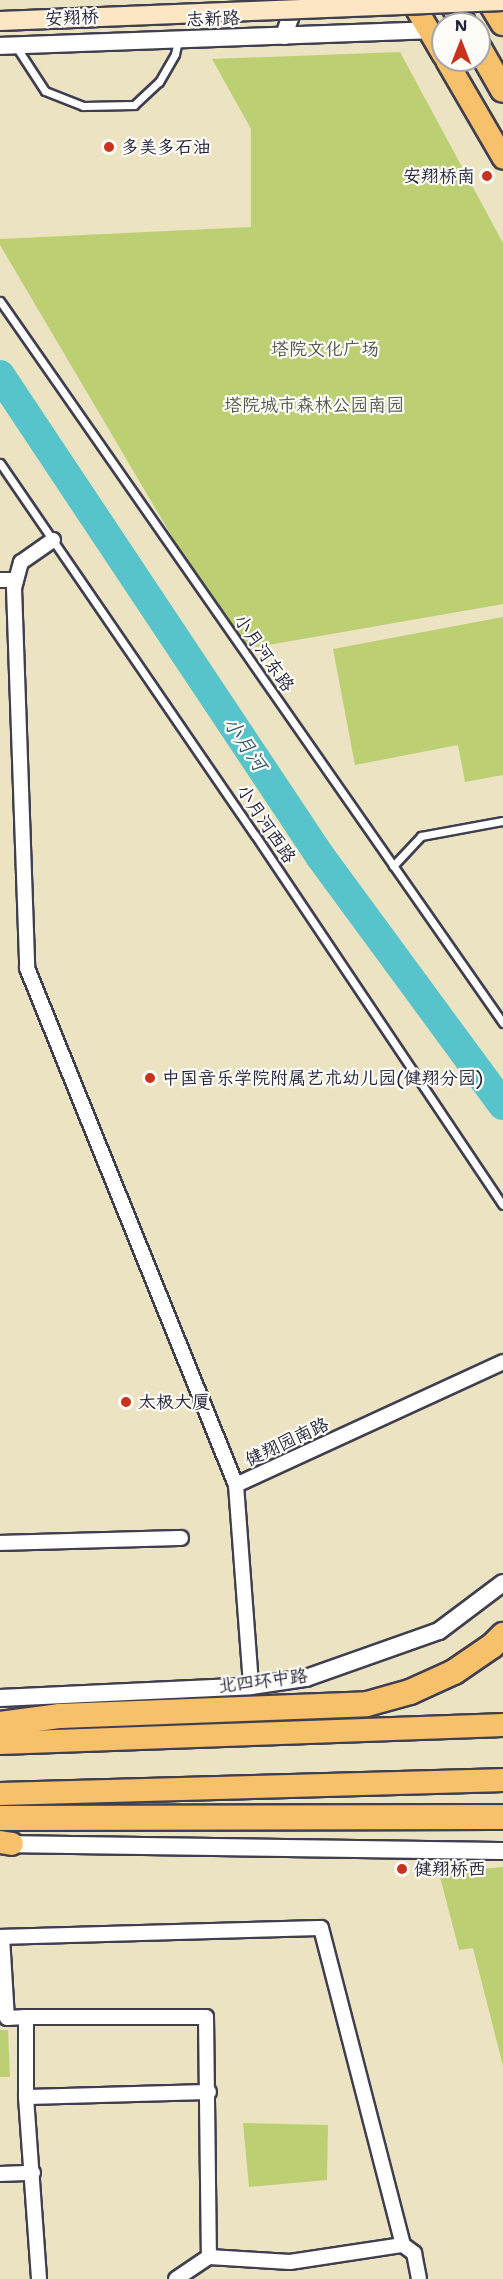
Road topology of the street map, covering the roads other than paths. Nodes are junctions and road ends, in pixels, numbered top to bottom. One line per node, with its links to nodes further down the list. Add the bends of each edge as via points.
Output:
1 (291, 0): 9 (street)
2 (411, 0): 7 (main road)
3 (489, 0): 6 (highway)
4 (503, 1): 5 (main road, 安翔桥, bridge)
5 (0, 21)
6 (503, 23)
7 (428, 30): 8 (main road); 9 (street, 志新路)
8 (431, 35)
9 (284, 36): 10 (street, 志新路)
10 (178, 40): 11 (street, 志新路); 11 (lane, via 175,54 159,82 134,105 83,106 45,91)
11 (8, 46)
12 (491, 69): 14 (highway)
13 (453, 72): 15 (main road)
14 (503, 90)
15 (503, 158)
16 (0, 301): 22 (lane, 小月河东路)
17 (0, 463): 18 (lane, 小月河西路)
18 (53, 540): 20 (street, via 21,562); 24 (lane, 小月河西路)
19 (0, 580): 20 (street)
20 (16, 580): 26 (street, via 27,968)
21 (503, 821): 22 (lane, via 421,836)
22 (393, 866): 23 (lane, 小月河东路)
23 (503, 1023)
24 (503, 1205)
25 (503, 1362): 26 (street, 健翔园南路)
26 (236, 1485): 31 (street, 健翔园南路)
27 (181, 1538): 28 (street)
28 (0, 1543)
29 (503, 1583): 31 (street, 北四环中路, via 439,1631 306,1678)
30 (503, 1635): 33 (highway, via 454,1672 410,1692 367,1704 60,1716)
31 (251, 1686): 32 (street, 北四环中路)
32 (0, 1698)
33 (0, 1724)
34 (503, 1725): 35 (highway)
35 (0, 1743)
36 (503, 1780): 37 (highway)
37 (0, 1794)
38 (503, 1816): 39 (highway)
39 (0, 1818)
40 (4, 1843): 41 (street)
41 (503, 1851)
42 (1, 1937): 44 (street); 49 (street, via 321,1928)
43 (26, 2017): 44 (street); 45 (street, via 206,2017); 46 (street)
44 (4, 2018)
45 (209, 2092): 46 (street); 50 (street)
46 (26, 2097): 47 (street)
47 (33, 2173): 48 (street); 51 (street)
48 (0, 2174)
49 (403, 2245): 50 (street, via 290,2262); 53 (street, via 414,2253)
50 (209, 2257): 52 (street)
51 (39, 2279)
52 (176, 2279)
53 (419, 2279)

